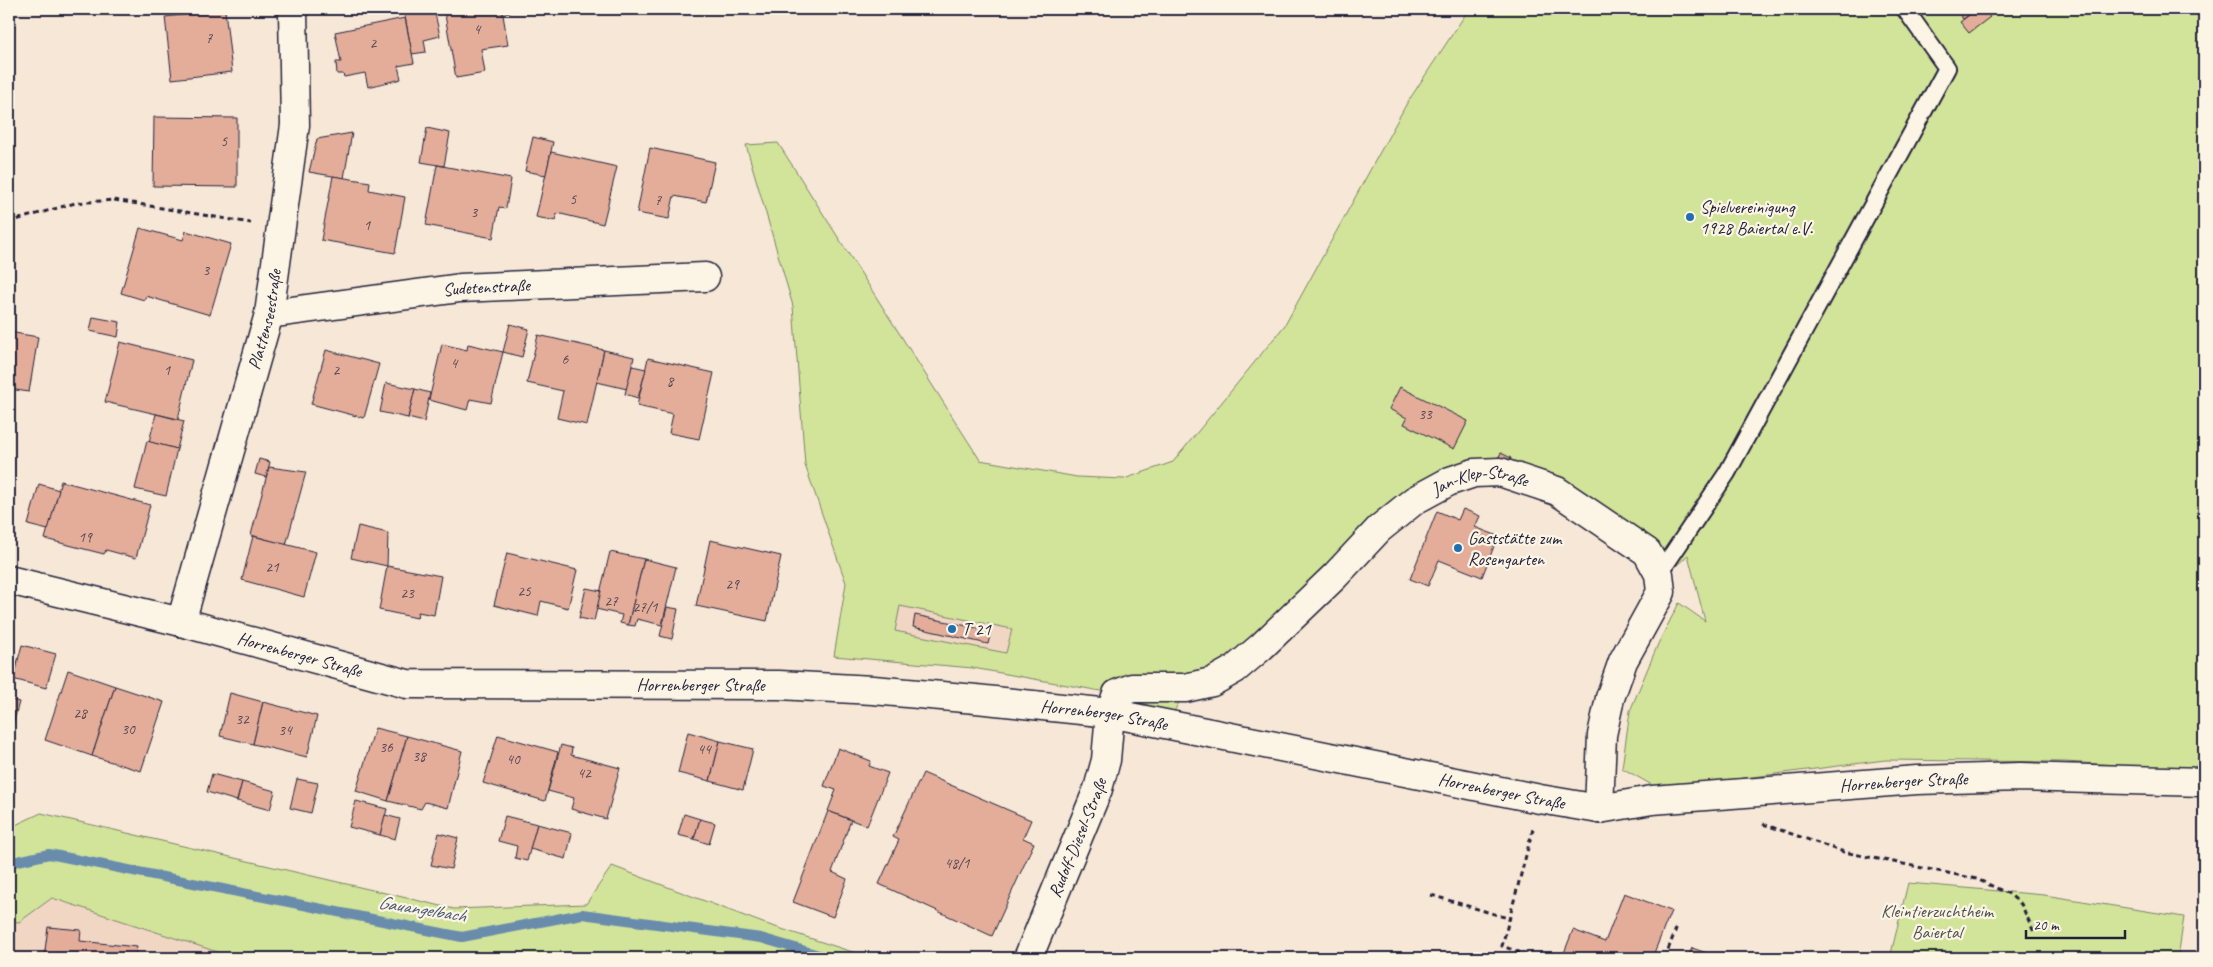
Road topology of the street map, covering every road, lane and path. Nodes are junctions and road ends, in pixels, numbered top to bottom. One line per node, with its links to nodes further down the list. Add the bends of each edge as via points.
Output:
1 (293, 9): 4 (street, Plattenseestraße, via 295,125)
2 (1905, 9): 7 (lane, via 1947,68 1727,473)
3 (9, 222): 4 (path, via 75,203 114,200)
4 (281, 228): 6 (street, Plattenseestraße)
5 (705, 278): 6 (street, Sudetenstraße, via 460,288)
6 (268, 314): 9 (street, Plattenseestraße)
7 (1659, 574): 10 (street, Jan-Klep-Straße, via 1647,552 1557,490 1500,472 1474,473 1450,481 1415,500 1379,529 1335,576 1235,669 1212,682 1185,688 1132,688 1117,694); 14 (street, via 1661,592 1623,661 1610,698 1602,735)
8 (9, 580): 9 (street, Horrenberger Straße)
9 (181, 622): 10 (street, Horrenberger Straße, via 407,684 779,685 873,690)
10 (1110, 713): 13 (street, Horrenberger Straße); 19 (street, Rudolf-Diesel-Straße, via 1106,760 1098,789)
11 (2204, 782): 12 (street, Horrenberger Straße, via 2020,777 1917,780)
12 (1742, 794): 14 (street, Horrenberger Straße, via 1652,800); 18 (path, via 1749,813 1758,822 1796,836 1844,852 1978,879 2009,894 2021,904)
13 (1540, 799): 14 (street, Horrenberger Straße); 16 (path)
14 (1599, 808)
15 (1431, 895): 16 (path)
16 (1511, 919): 20 (path, via 1502,946)
17 (1677, 926): 21 (path)
18 (2034, 932)
19 (1028, 958)
20 (1535, 958)
21 (1665, 958)

